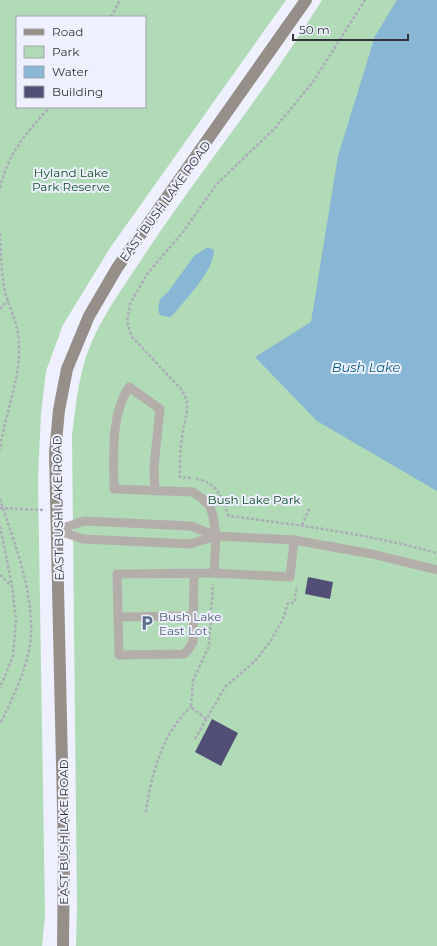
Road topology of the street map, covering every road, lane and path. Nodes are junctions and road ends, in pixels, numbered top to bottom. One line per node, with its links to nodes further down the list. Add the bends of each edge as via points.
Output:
1 (120, 0): 4 (path)
2 (306, 0): 17 (street, EAST BUSH LAKE ROAD, via 117,268 89,316 67,369 58,410 55,453)
3 (365, 0): 15 (path, via 313,82 274,129 216,185 183,232 147,274 130,304 127,322 132,337 187,398 188,410 182,437 180,477 208,481 216,490 229,516)
4 (112, 16)
5 (49, 108): 6 (path, via 14,151 4,171)
6 (0, 188)
7 (0, 233): 8 (path, via 2,273)
8 (8, 300): 9 (path); 10 (path, via 18,327 20,348)
9 (0, 309)
10 (0, 450)
11 (155, 491): 11 (lane, via 114,489 117,415 129,387 160,409 154,466); 18 (lane, via 193,492 203,499 210,507)
12 (0, 499): 14 (path)
13 (310, 507): 15 (path)
14 (2, 508): 31 (path, via 23,569 31,636 26,660)
15 (302, 525): 19 (path); 20 (path, via 392,541)
16 (0, 526): 26 (path)
17 (57, 530): 18 (lane, via 83,539 190,544); 18 (lane, via 84,521 191,526); 34 (street, EAST BUSH LAKE ROAD, via 64,852)
18 (216, 536): 19 (lane); 23 (lane)
19 (298, 541): 21 (lane, via 372,554); 23 (lane, via 290,577)
20 (437, 553)
21 (437, 570)
22 (194, 574): 23 (lane); 27 (lane); 28 (lane, via 117,574)
23 (214, 574)
24 (0, 575): 26 (path)
25 (297, 582): 32 (path, via 294,603 288,603 283,619 270,642 256,660 226,687)
26 (12, 586): 29 (path, via 16,621 13,656)
27 (193, 616): 28 (lane); 28 (lane, via 193,642 184,654 119,655)
28 (118, 617)
29 (0, 688)
30 (191, 707): 33 (path, via 182,715 164,744 148,796)
31 (0, 724)
32 (194, 740)
33 (146, 812)
34 (63, 946)

